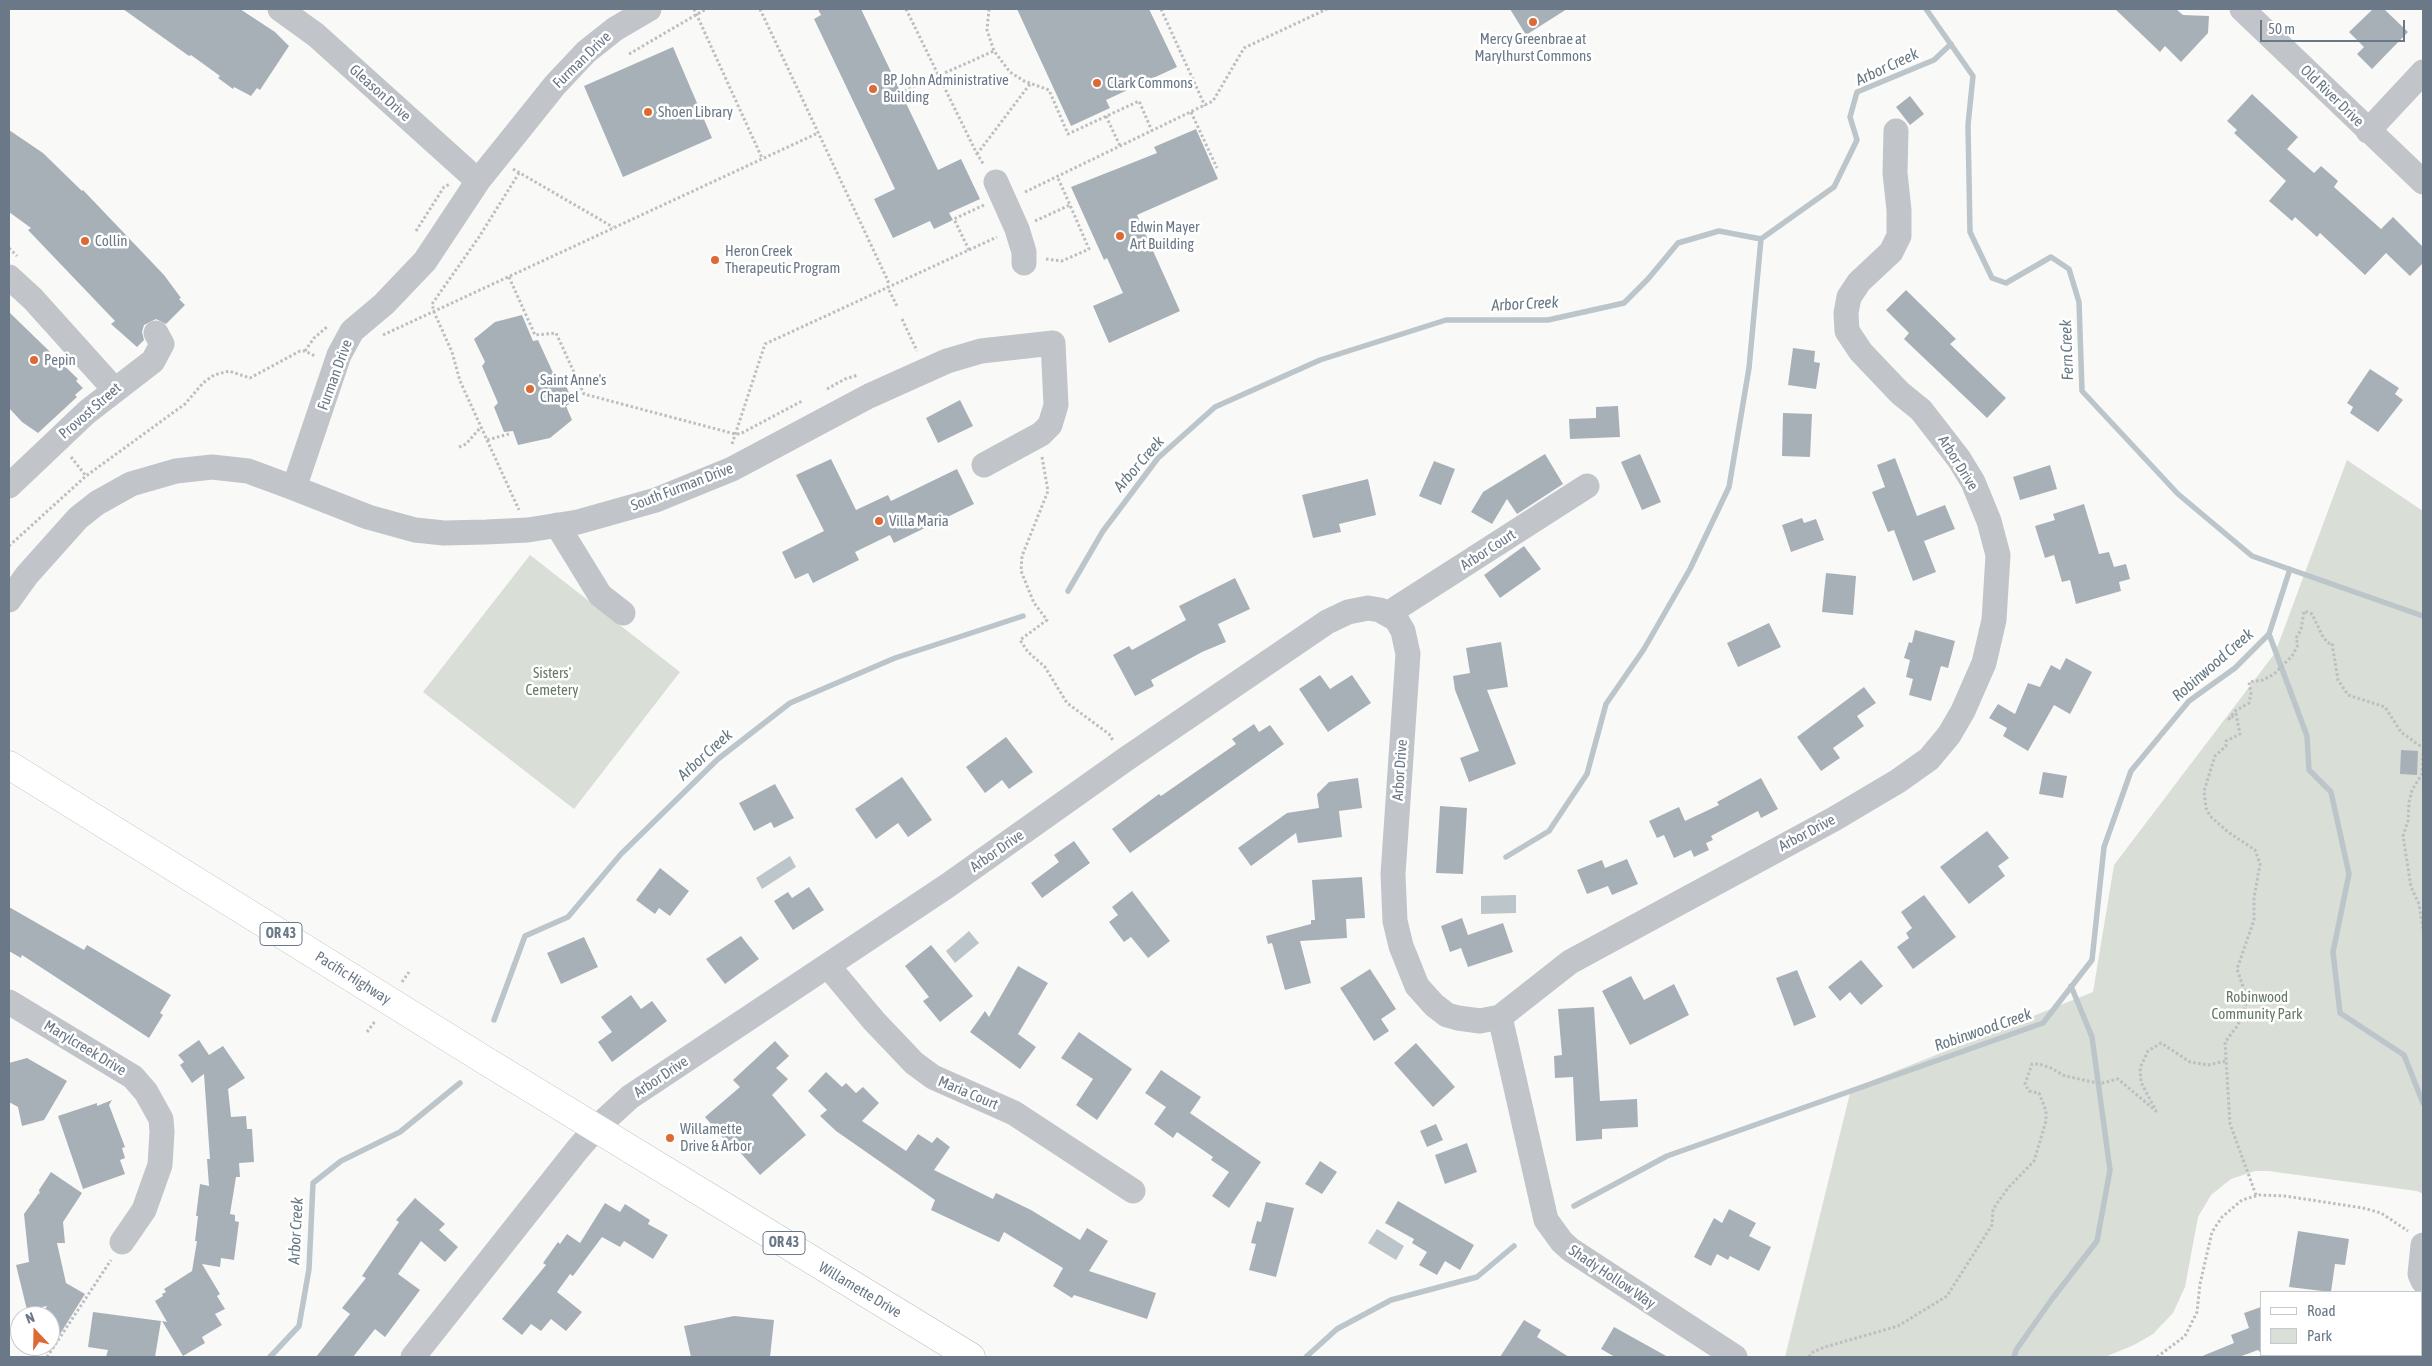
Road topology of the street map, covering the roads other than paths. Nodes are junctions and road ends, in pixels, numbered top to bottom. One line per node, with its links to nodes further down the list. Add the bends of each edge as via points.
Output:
1 (280, 9): 7 (street, Gleason Drive, via 316,35)
2 (649, 9): 7 (street, Furman Drive, via 615,29 586,52 527,117)
3 (2242, 9): 6 (street, Old River Drive)
4 (2423, 72): 6 (street)
5 (1896, 131): 25 (street, Arbor Drive, via 1899,236 1891,252 1859,282 1849,297 1847,332 1861,352 1921,410 1959,458 1989,521 1998,555 1991,641 1963,711 1929,759 1898,781 1570,962)
6 (2368, 131): 8 (street, Old River Drive)
7 (478, 181): 17 (street, Furman Drive, via 425,261 346,340)
8 (2423, 182)
9 (992, 193): 10 (street, via 1017,229 1024,252)
10 (1033, 261)
11 (9, 278): 13 (street, via 33,298)
12 (156, 333): 13 (street, Provost Street, via 162,344 153,361)
13 (114, 388): 15 (street, Provost Street)
14 (984, 465): 18 (street, South Furman Drive, via 1050,426 1056,406 1053,344 981,351 947,361 868,396 784,443 706,480 656,500)
15 (9, 486)
16 (1587, 486): 21 (street, Arbor Court)
17 (294, 488): 18 (street, South Furman Drive, via 368,517 415,530 486,532); 19 (street, via 248,471 212,467 158,475 131,484 78,518)
18 (556, 526): 20 (street, via 600,595)
19 (9, 600)
20 (623, 613)
21 (1389, 613): 23 (street, Arbor Drive, via 1359,609 1327,622); 25 (street, Arbor Drive, via 1402,631 1408,654 1393,874 1395,921 1401,946 1417,986 1434,1005 1458,1018 1480,1021)
22 (9, 764): 26 (main road, Pacific Highway / OR 43)
23 (828, 966): 26 (street, Arbor Drive, via 630,1098); 27 (street, Maria Court, via 874,1021 932,1077 1014,1113)
24 (9, 1002): 28 (street, Marylcreek Drive, via 133,1076 158,1113 162,1132 160,1166 144,1210)
25 (1500, 1017): 33 (street, Shady Hollow Way, via 1546,1220 1571,1250)
26 (596, 1128): 31 (street, Arbor Drive); 32 (main road, Willamette Drive / OR 43)
27 (1133, 1191)
28 (122, 1242)
29 (2423, 1245): 30 (street, via 2420,1274)
30 (2423, 1281)
31 (413, 1357)
32 (971, 1357)
33 (1734, 1357)

